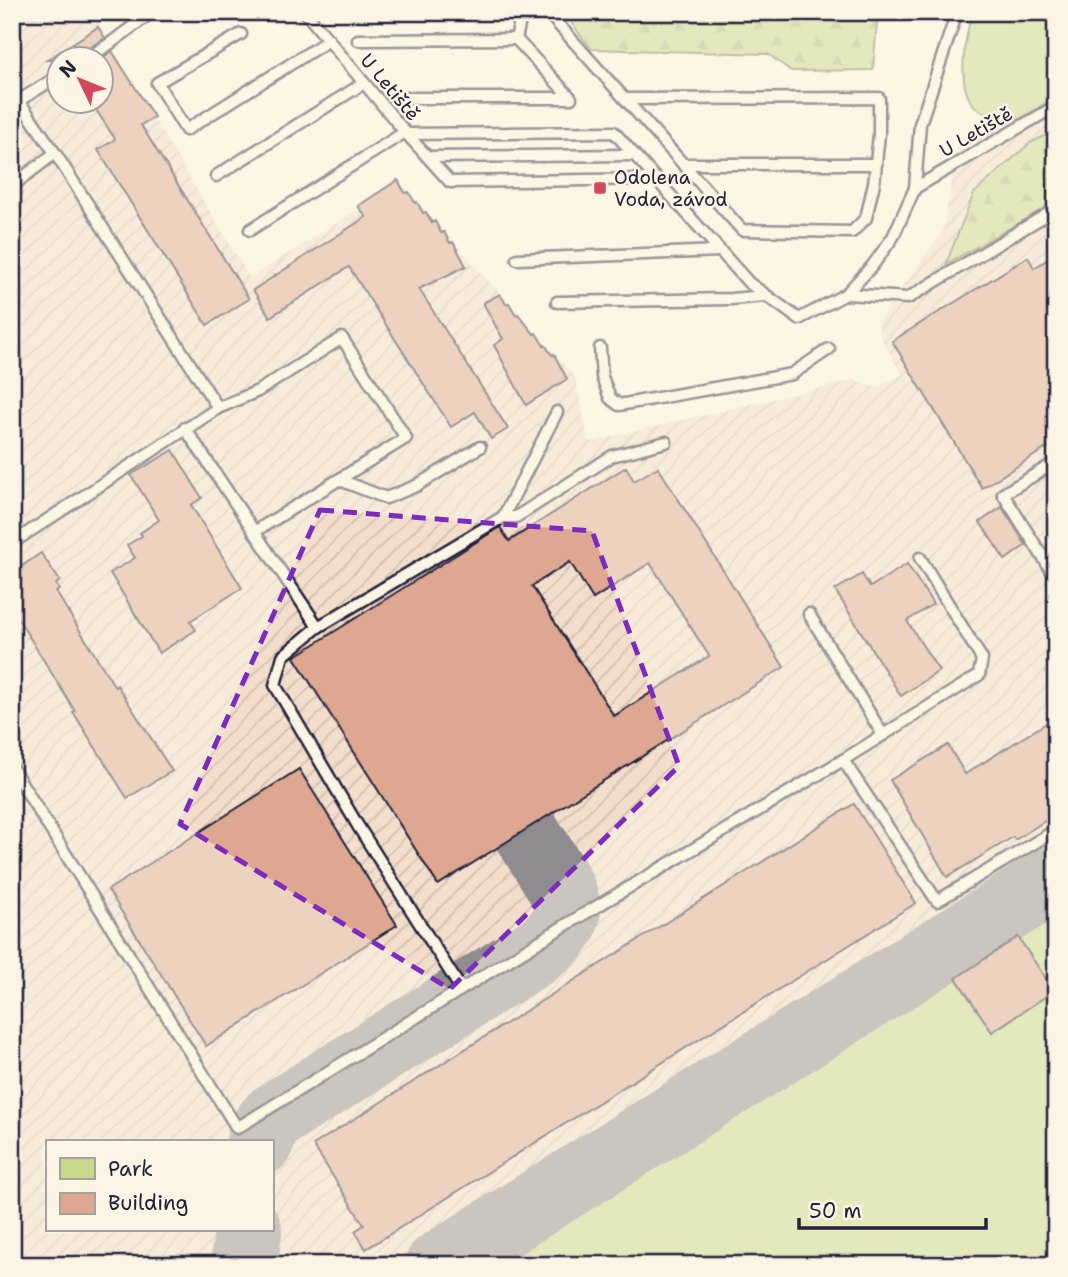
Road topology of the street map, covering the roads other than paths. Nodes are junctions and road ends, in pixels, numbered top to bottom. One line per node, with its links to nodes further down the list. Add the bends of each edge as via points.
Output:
1 (152, 12): 10 (lane)
2 (305, 12): 8 (lane, U Letiště)
3 (522, 12): 7 (lane)
4 (549, 12): 14 (lane)
5 (957, 12): 26 (lane, U Letiště, via 920,124)
6 (241, 34): 8 (lane, via 157,83 186,130)
7 (516, 39): 9 (lane); 13 (lane, via 571,98)
8 (328, 40): 12 (lane, U Letiště)
9 (358, 40)
10 (106, 46)
11 (46, 83): 15 (lane)
12 (363, 83): 17 (lane, U Letiště); 23 (lane)
13 (403, 98)
14 (625, 99): 21 (lane); 22 (lane, via 878,98)
15 (15, 101): 18 (lane)
16 (1056, 106): 26 (lane, U Letiště)
17 (406, 133): 19 (lane, via 614,132); 20 (lane, U Letiště); 28 (lane)
18 (55, 153): 25 (lane); 36 (lane)
19 (634, 155): 20 (lane); 24 (lane)
20 (429, 157): 24 (lane, U Letiště, via 450,182)
21 (683, 164): 22 (lane); 22 (lane, via 742,230 852,232 866,218)
22 (876, 164)
23 (216, 176)
24 (657, 180): 29 (lane)
25 (12, 186)
26 (915, 188): 31 (lane, U Letiště, via 893,237)
27 (1056, 209): 31 (lane, via 908,298)
28 (250, 230)
29 (720, 251): 30 (lane); 32 (lane)
30 (517, 259)
31 (846, 294): 32 (lane, U Letiště, via 799,319)
32 (766, 296): 33 (lane)
33 (557, 302)
34 (600, 348): 35 (lane, via 602,377 610,398 619,405 792,373)
35 (829, 349)
36 (218, 408): 38 (lane); 42 (lane, via 258,391 342,338 406,438)
37 (557, 412): 43 (lane)
38 (186, 428): 44 (lane); 45 (lane)
39 (666, 442): 43 (lane, via 612,456 516,517)
40 (480, 447): 42 (lane, via 416,486 386,498)
41 (1056, 462): 47 (lane, via 1003,494)
42 (340, 480): 44 (lane)
43 (503, 517): 49 (lane)
44 (254, 532): 49 (lane)
45 (12, 543)
46 (920, 558): 50 (lane, via 982,659 979,675)
47 (1053, 573)
48 (809, 614): 50 (lane)
49 (318, 627): 54 (lane, via 283,656 275,685)
50 (883, 734): 51 (lane)
51 (843, 760): 53 (lane, via 937,901); 54 (lane)
52 (12, 768): 54 (lane, via 237,1128)
53 (1056, 830)
54 (461, 989)

